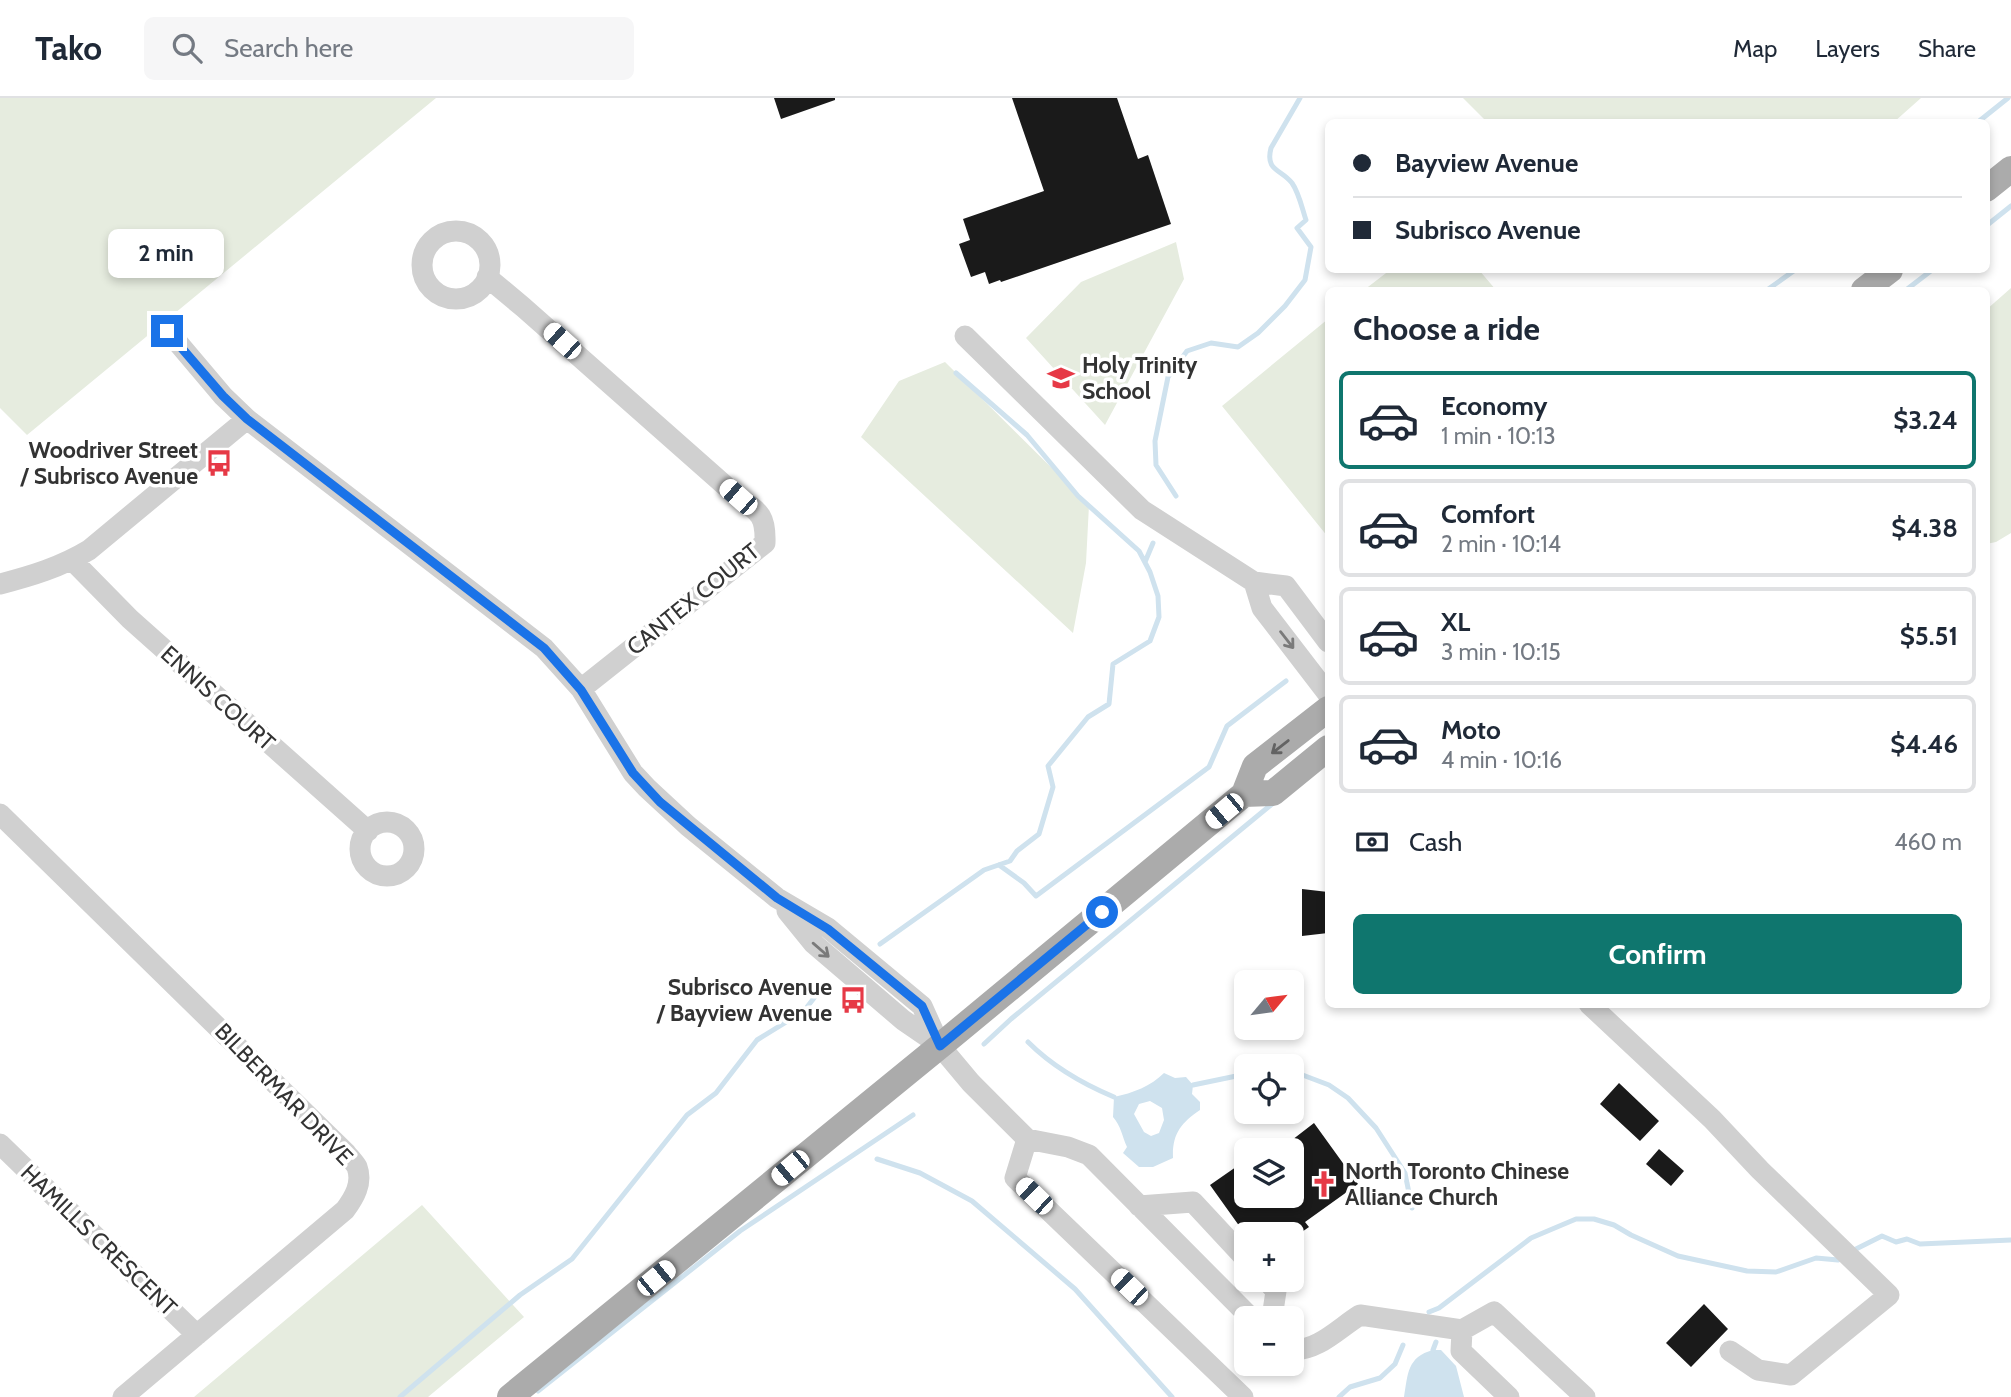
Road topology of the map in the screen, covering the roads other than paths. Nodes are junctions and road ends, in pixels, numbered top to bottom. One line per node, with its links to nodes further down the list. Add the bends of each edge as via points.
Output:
1 (2011, 169): 2 (main road)
2 (1990, 186)
3 (1886, 273): 5 (main road)
4 (487, 278): 13 (street, CANTEX COURT, via 759,512 766,527 765,543)
5 (1868, 287)
6 (167, 331): 8 (street)
7 (965, 336): 10 (street, via 1142,510)
8 (247, 419): 9 (street); 13 (street, via 527,634)
9 (72, 560): 11 (street); 19 (street, ENNIS COURT, via 139,628)
10 (1254, 582): 12 (street, via 1286,586); 14 (street, one-way to 14, via 1262,608)
11 (0, 584)
12 (1325, 638)
13 (581, 690): 21 (street, via 647,788 777,898 813,943)
14 (1325, 690)
15 (1325, 711): 17 (main road, one-way to 17, via 1255,766)
16 (1325, 750): 17 (main road, via 1273,793)
17 (1244, 794): 21 (main road)
18 (0, 814): 28 (street, BILBERMAR DRIVE, via 357,1167 356,1191 345,1210)
19 (368, 831)
20 (1593, 1008): 30 (street, via 1889,1295 1791,1375 1758,1370)
21 (940, 1046): 22 (street); 32 (main road)
22 (1027, 1139): 24 (street, via 1089,1155); 33 (street, via 1015,1178)
23 (0, 1144): 28 (street, HAMILLS CRESCENT)
24 (1139, 1206): 25 (street, via 1193,1202); 26 (street)
25 (1234, 1246)
26 (1239, 1306)
27 (1462, 1330): 29 (street, via 1360,1315); 34 (street, via 1461,1351); 35 (street, via 1494,1312)
28 (197, 1335): 31 (street, BILBERMAR DRIVE)
29 (1304, 1350)
30 (1730, 1351)
31 (122, 1397)
32 (510, 1397)
33 (1243, 1397)
34 (1509, 1397)
35 (1585, 1397)

